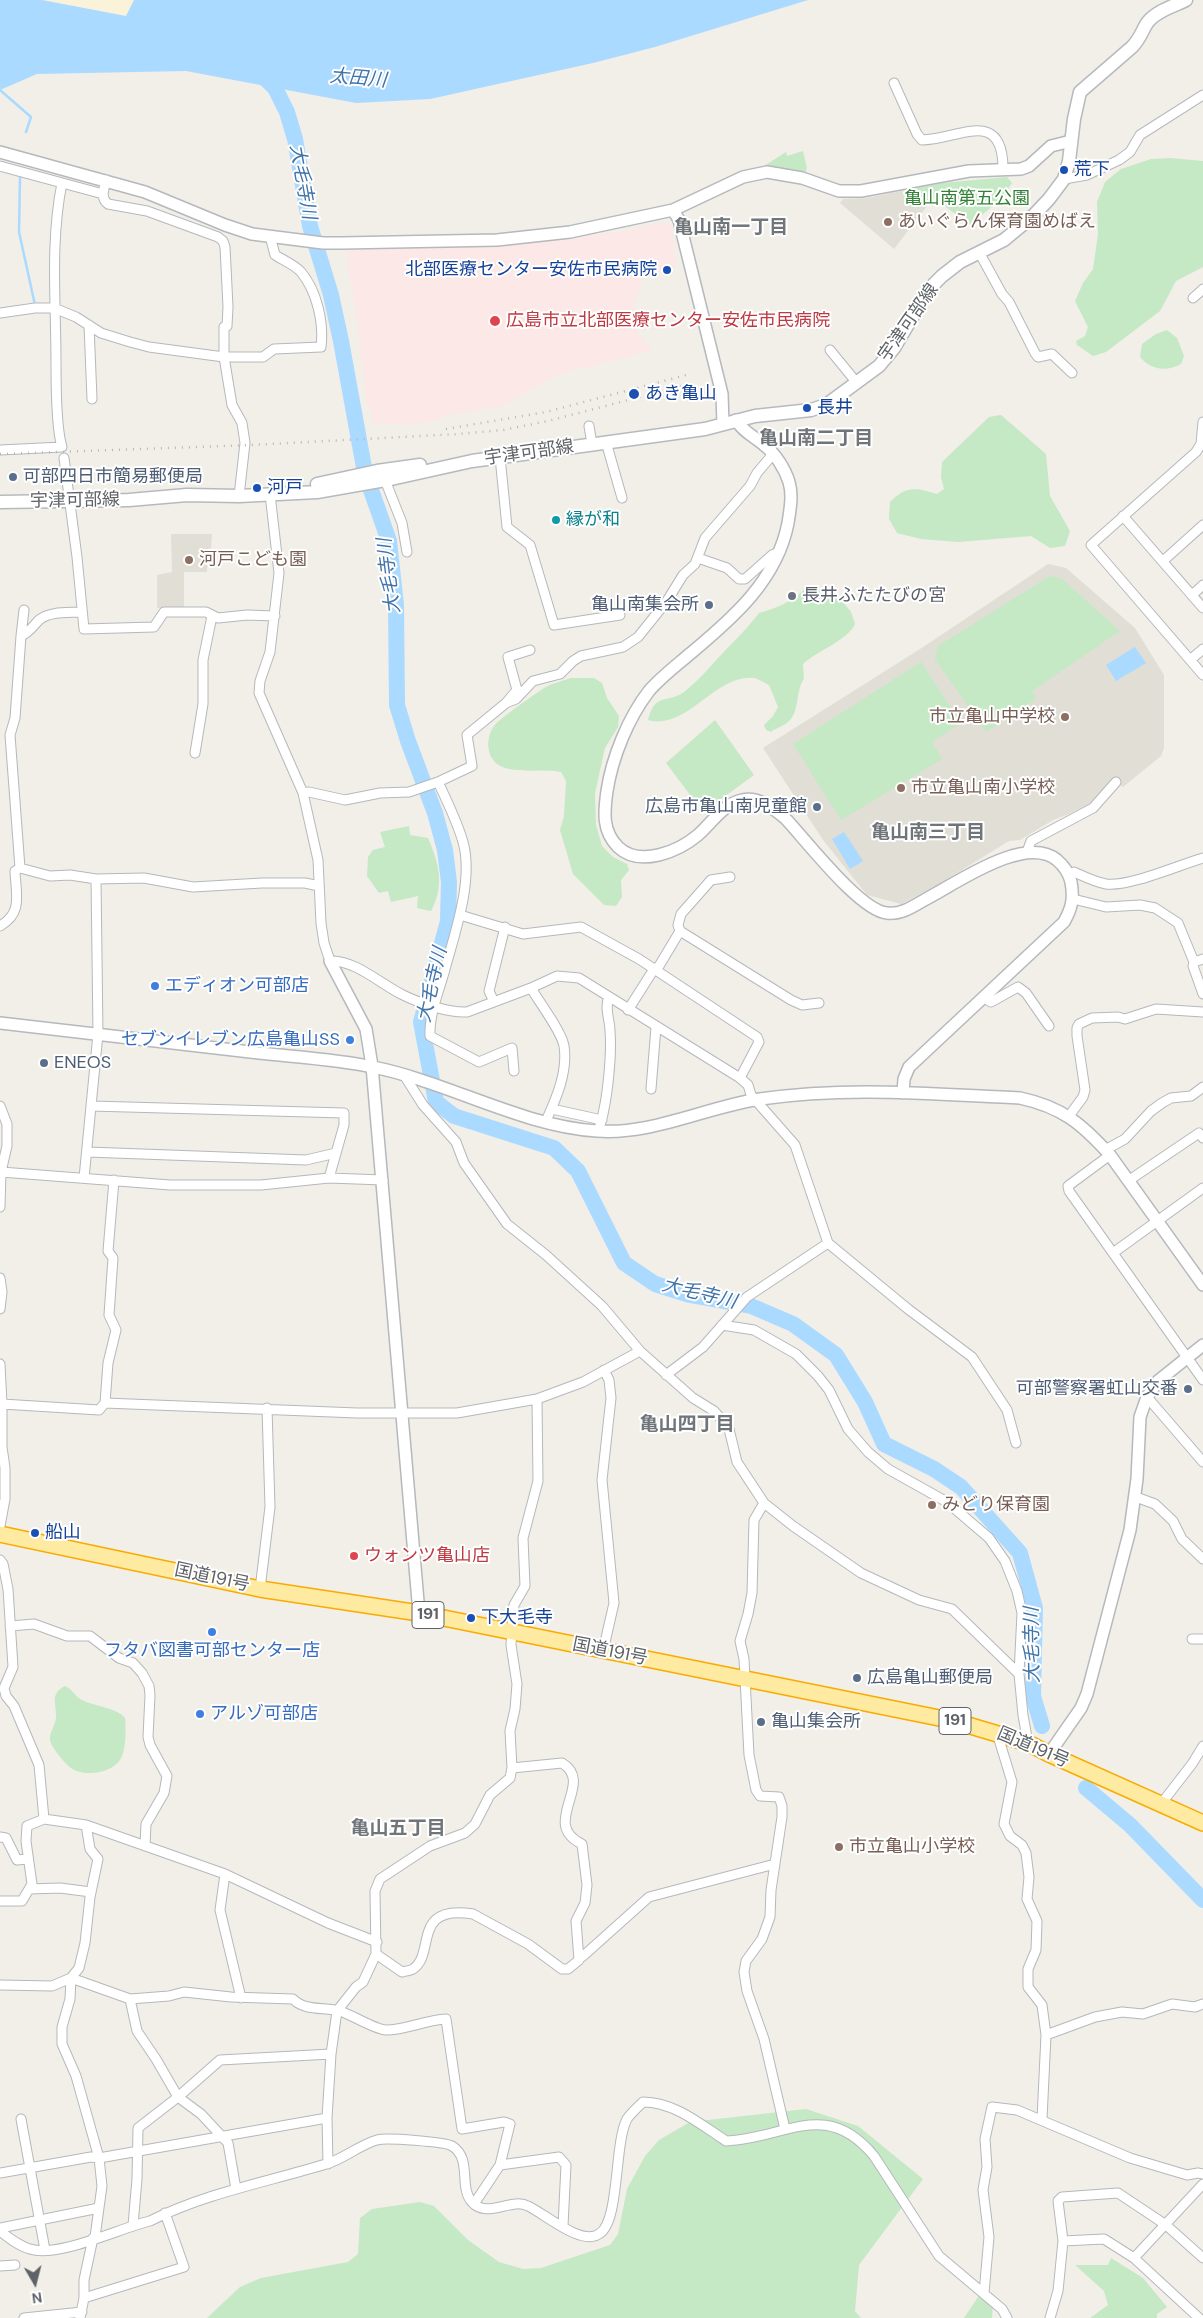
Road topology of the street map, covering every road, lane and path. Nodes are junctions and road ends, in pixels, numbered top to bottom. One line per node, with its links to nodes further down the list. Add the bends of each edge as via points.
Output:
1 (1186, 0): 4 (main road, 宇津可部線, via 1156,14 1139,40 1080,92)
2 (894, 83): 7 (street, via 922,140 968,130 989,133 1001,150)
3 (1203, 95): 8 (street, via 1140,135 1130,152 1119,160 1087,175)
4 (1071, 141): 7 (street, via 1051,146 1029,166); 8 (main road, 宇津可部線)
5 (0, 152): 9 (street)
6 (0, 166): 10 (street)
7 (1003, 170): 12 (street, via 969,171 848,192 790,175 755,174)
8 (1064, 179): 14 (main road, 宇津可部線, via 1019,229)
9 (106, 180): 11 (street); 13 (street, via 145,192 224,225)
10 (62, 183): 11 (street); 15 (street, via 55,215)
11 (103, 194): 19 (street, via 108,204 147,211 223,241 228,307)
12 (673, 210): 13 (street, via 623,222 496,240 323,243); 25 (street, via 679,220 720,386)
13 (270, 236): 19 (street, via 275,255 301,272 314,295 323,331 321,347 274,349 263,356)
14 (979, 252): 20 (street, via 1038,358 1052,354); 21 (main road, 宇津可部線, via 942,276 929,289 894,348 879,366)
15 (54, 308): 16 (street); 17 (street); 30 (street, via 62,447)
16 (0, 313)
17 (89, 326): 19 (street, via 101,333 149,347); 22 (street)
18 (830, 350): 21 (street)
19 (224, 358): 36 (street, via 232,405 242,423 245,442)
20 (1072, 373)
21 (857, 383): 23 (main road, 宇津可部線, via 826,405 811,410)
22 (92, 399)
23 (736, 420): 25 (main road, 宇津可部線); 31 (street, via 741,428)
24 (1203, 422): 29 (street)
25 (723, 424): 27 (main road, 宇津可部線)
26 (589, 426): 28 (street)
27 (606, 442): 28 (main road, 宇津可部線); 37 (street)
28 (592, 444): 32 (main road, 宇津可部線)
29 (1202, 444): 40 (street)
30 (0, 450)
31 (773, 454): 43 (street, via 789,482 791,496); 44 (street, via 706,538)
32 (500, 457): 34 (main road, 宇津可部線); 53 (street, via 506,527 530,545 554,625)
33 (64, 458): 38 (street)
34 (381, 477): 35 (main road, 宇津可部線, via 357,480 317,492); 42 (street, via 402,522)
35 (270, 494): 36 (main road, 宇津可部線); 52 (street, via 279,573)
36 (240, 496): 38 (main road, 宇津可部線, via 187,495)
37 (622, 498)
38 (70, 501): 39 (main road, 宇津可部線); 50 (street)
39 (0, 502)
40 (1124, 516): 45 (street); 57 (street, via 1091,545)
41 (1203, 525): 45 (street)
42 (407, 552)
43 (780, 552): 44 (street, via 772,555 751,575 739,579 727,568); 66 (street, via 740,610 659,680 639,706 615,754 610,776 604,818 606,830 616,844 627,853 639,856 663,854 698,835 733,803 751,799 773,808 857,897 876,910 887,913 907,909 1006,858)
44 (698, 558): 59 (street, via 659,612 630,644 580,656 560,674 533,680 516,699)
45 (1163, 560): 47 (street)
46 (1203, 585): 47 (street)
47 (1192, 595): 48 (street)
48 (1203, 608)
49 (24, 610): 54 (street)
50 (82, 612): 51 (street, via 84,629 154,627 164,612 206,612); 54 (street, via 48,615)
51 (212, 616): 52 (street); 62 (street, via 203,660 203,704)
52 (275, 616): 65 (street, via 259,693)
53 (620, 616)
54 (21, 636): 61 (street, via 15,718)
55 (1203, 649): 57 (street)
56 (530, 650): 59 (street, via 508,657 517,690)
57 (1190, 660): 58 (street)
58 (1203, 675)
59 (506, 703): 63 (street, via 468,736 472,766)
60 (0, 733): 61 (street)
61 (10, 735): 68 (street)
62 (195, 753)
63 (436, 782): 65 (street, via 409,792 380,793 346,800); 74 (street, via 464,843 466,870)
64 (1116, 782): 66 (street, via 1093,808 1031,841)
65 (304, 793): 72 (street, via 318,860)
66 (1027, 852): 69 (street, via 1052,856)
67 (1203, 858): 69 (street, via 1123,883 1096,882 1074,872)
68 (20, 868): 71 (street, via 50,876); 75 (street, via 15,871 16,913)
69 (1068, 874): 73 (street)
70 (730, 877): 77 (street, via 711,880 681,914)
71 (96, 879): 72 (street, via 144,878 193,886 305,883); 93 (street)
72 (319, 886): 79 (street, via 324,943)
73 (1073, 899): 78 (street, via 1106,907 1140,905 1155,908 1178,923); 84 (street, via 1064,922)
74 (460, 915): 76 (street); 87 (street)
75 (0, 926)
76 (505, 928): 80 (street, via 523,934 581,927); 85 (street, via 489,991)
77 (680, 931): 80 (street); 86 (street, via 791,1000 802,1005)
78 (1199, 960): 82 (street, via 1194,966)
79 (330, 961): 87 (street, via 339,960 408,997); 94 (street, via 366,1029)
80 (654, 969): 88 (street); 97 (street, via 757,1037 759,1042)
81 (531, 988): 83 (street, via 557,976 568,976 579,978); 85 (street); 104 (street, via 564,1045 559,1092)
82 (1203, 994)
83 (609, 997): 88 (street); 107 (street, via 606,1004 610,1032)
84 (984, 998): 91 (street, via 991,1002 1018,987 1026,993); 100 (street, via 909,1067 904,1079)
85 (494, 1002): 87 (street, via 467,1012)
86 (819, 1003)
87 (432, 1005): 95 (street, via 430,1036 479,1062 512,1048)
88 (628, 1010): 92 (street)
89 (1203, 1012): 105 (street, via 1156,1009 1125,1020 1118,1017 1092,1018 1080,1024 1077,1036 1085,1090)
90 (0, 1023): 93 (street)
91 (1049, 1026)
92 (656, 1027): 97 (street); 99 (street)
93 (98, 1034): 94 (street); 103 (street)
94 (372, 1066): 96 (street); 116 (street)
95 (514, 1071)
96 (407, 1076): 106 (street); 128 (street, via 423,1105 456,1142 464,1163 507,1224 602,1306)
97 (740, 1078): 101 (street)
98 (1203, 1087): 110 (street, via 1191,1096 1171,1098 1151,1110)
99 (651, 1089)
100 (904, 1093): 101 (street, via 861,1090 816,1092); 105 (street, via 1020,1098)
101 (757, 1100): 107 (street, via 622,1131); 121 (street, via 795,1145)
102 (0, 1106): 112 (street, via 7,1124 7,1146)
103 (91, 1106): 109 (street); 111 (street, via 344,1113)
104 (552, 1110): 106 (street); 107 (street)
105 (1069, 1116): 110 (street)
106 (546, 1121): 107 (street, via 573,1128)
107 (600, 1126)
108 (1203, 1138): 117 (street, via 1199,1133)
109 (87, 1152): 111 (street, via 306,1160); 113 (street)
110 (1107, 1152): 117 (street); 122 (street, via 1068,1186)
111 (336, 1153): 114 (street)
112 (1, 1172): 113 (street); 119 (street)
113 (84, 1178): 115 (street)
114 (329, 1178): 115 (street, via 261,1185); 116 (street)
115 (114, 1180): 136 (street, via 108,1251 113,1258 109,1315 116,1330 108,1363)
116 (383, 1180): 139 (street)
117 (1128, 1181): 120 (street)
118 (1203, 1188): 120 (street)
119 (0, 1204)
120 (1156, 1220): 122 (street); 124 (street)
121 (828, 1242): 126 (street, via 746,1297); 140 (street, via 972,1357 1007,1410)
122 (1113, 1253): 129 (street)
123 (0, 1278): 125 (street)
124 (1203, 1285)
125 (0, 1309)
126 (724, 1323): 132 (street, via 704,1347); 156 (street, via 754,1330 796,1354 829,1390 848,1429 868,1452 888,1469 947,1502 989,1538 1005,1561 1018,1591 1022,1613)
127 (1203, 1345): 129 (street)
128 (640, 1351): 131 (street); 132 (street)
129 (1186, 1357): 133 (street); 134 (street, via 1158,1381)
130 (0, 1364): 137 (street)
131 (604, 1370): 135 (street, via 583,1382); 155 (street, via 611,1398 602,1480 614,1603)
132 (666, 1375): 143 (street, via 725,1423 737,1462)
133 (1203, 1380)
134 (1147, 1397): 141 (street); 142 (street, via 1138,1435)
135 (537, 1399): 139 (street, via 457,1414); 152 (street, via 538,1481 525,1530 525,1586 514,1605)
136 (104, 1403): 137 (street, via 99,1410); 138 (street)
137 (2, 1404): 144 (street, via 5,1499)
138 (267, 1408): 139 (street); 148 (street, via 270,1507)
139 (403, 1414): 149 (street)
140 (1016, 1443)
141 (1203, 1462)
142 (1136, 1497): 146 (street, via 1155,1504 1173,1521 1182,1539); 161 (street, via 1087,1694)
143 (764, 1503): 156 (street, via 861,1573 918,1600 952,1608); 157 (street, via 754,1520 752,1593 740,1641)
144 (0, 1526)
145 (0, 1534): 148 (highway, 国道191号 / 191)
146 (1203, 1558)
147 (0, 1560): 150 (street, via 8,1589)
148 (260, 1589): 149 (highway, 国道191号 / 191)
149 (420, 1613): 152 (highway, 国道191号 / 191)
150 (4, 1615): 151 (street)
151 (10, 1626): 164 (street, via 13,1667 4,1688 39,1765); 168 (street, via 34,1624 67,1636 90,1636 119,1658 133,1663 142,1673 150,1695 148,1737 167,1776 164,1793 146,1824)
152 (512, 1632): 155 (highway, 国道191号 / 191); 162 (street, via 512,1663 517,1674 510,1731)
153 (1192, 1639): 154 (street)
154 (1203, 1639)
155 (604, 1651): 157 (highway, 国道191号 / 191)
156 (1019, 1674): 159 (street)
157 (744, 1679): 158 (highway, 国道191号 / 191); 170 (street, via 749,1755 756,1790 760,1796 779,1797 782,1806)
158 (997, 1732): 159 (highway, 国道191号 / 191); 184 (street, via 1012,1782 1004,1824 1026,1853 1027,1899 1037,1921 1036,1950 1028,1969 1028,1987 1042,2004)
159 (1028, 1743): 161 (highway, 国道191号 / 191)
160 (1203, 1746): 163 (street)
161 (1049, 1754): 163 (highway, 国道191号 / 191)
162 (512, 1768): 175 (street, via 510,1778 490,1795 475,1824 466,1833 430,1846 380,1879 375,1891); 176 (street, via 562,1763 568,1766 573,1777 565,1824 573,1840 582,1844 587,1885 585,1903 576,1921 579,1960 568,1969 562,1969 528,1944 464,1912 437,1919 430,1927 420,1962 412,1970 402,1972)
163 (1161, 1804): 165 (highway, 国道191号 / 191)
164 (44, 1819): 166 (street); 169 (street, via 27,1826)
165 (1203, 1823)
166 (86, 1825): 168 (street); 173 (street, via 90,1850 98,1859)
167 (0, 1837): 169 (street, via 6,1838 17,1860)
168 (145, 1846): 171 (street)
169 (28, 1858): 172 (street, via 32,1884)
170 (774, 1864): 177 (street, via 649,1897); 190 (street, via 770,1917 762,1939 746,1961 744,1980 764,2039)
171 (226, 1874): 175 (street, via 328,1923); 180 (street, via 220,1910)
172 (29, 1889): 173 (street, via 66,1888); 174 (street, via 22,1901)
173 (91, 1892): 178 (street, via 85,1943 78,1968)
174 (0, 1901)
175 (377, 1942): 176 (street)
176 (376, 1954): 183 (street, via 363,1982)
177 (582, 1957)
178 (71, 1978): 179 (street, via 52,1986); 181 (street); 193 (street, via 62,2044 76,2076)
179 (0, 1985)
180 (241, 1998): 181 (street, via 184,1992); 183 (street, via 293,1999 299,2006)
181 (130, 1999): 186 (street, via 137,2031)
182 (1203, 2004): 184 (street, via 1195,2007 1172,2004 1143,2014 1122,2012 1095,2017)
183 (337, 2011): 185 (street); 195 (street, via 356,2016 382,2030 398,2030 446,2019 462,2129 504,2122 510,2124)
184 (1046, 2035): 189 (street)
185 (331, 2054): 186 (street, via 220,2060); 187 (street)
186 (178, 2098): 191 (street, via 200,2114); 192 (street, via 138,2128)
187 (327, 2118): 191 (street); 194 (street)
188 (21, 2119): 196 (street)
189 (1042, 2119): 198 (street, via 1130,2158 1187,2175); 216 (street, via 1017,2110 992,2107 985,2139 987,2167 983,2190 988,2237)
190 (786, 2129): 207 (street, via 726,2141 673,2107 643,2102 627,2118 606,2228 590,2237); 216 (street, via 826,2123 862,2141 939,2256)
191 (220, 2137): 192 (street); 199 (street, via 228,2143)
192 (136, 2152): 193 (street); 205 (street)
193 (99, 2158): 196 (street); 202 (street, via 102,2186)
194 (328, 2164): 199 (street); 201 (street, via 389,2138 451,2145 460,2154 468,2194)
195 (500, 2165): 201 (street); 207 (street, via 559,2157 566,2165)
196 (29, 2169): 197 (street); 204 (street)
197 (0, 2173)
198 (1203, 2174)
199 (236, 2189): 203 (street)
200 (1201, 2190): 206 (street)
201 (474, 2204): 207 (street, via 486,2210 526,2204)
202 (99, 2208): 204 (street); 209 (street)
203 (165, 2213): 205 (street); 217 (street, via 184,2267)
204 (39, 2220): 208 (street); 211 (street)
205 (132, 2225): 209 (street)
206 (1166, 2225): 210 (street, via 1118,2193 1062,2197 1058,2201); 212 (street); 213 (street)
207 (563, 2226)
208 (0, 2229): 211 (street, via 10,2239 30,2249)
209 (94, 2238): 211 (street, via 54,2251); 217 (street, via 84,2280)
210 (1063, 2241): 212 (street, via 1104,2239); 221 (street, via 1058,2291)
211 (45, 2250)
212 (1134, 2258): 222 (street)
213 (1203, 2258)
214 (16, 2265): 215 (street)
215 (0, 2266)
216 (984, 2293): 220 (street)
217 (84, 2298): 218 (street)
218 (81, 2315): 219 (street)
219 (24, 2318)
220 (1007, 2318)
221 (1050, 2318)
222 (1199, 2318)

